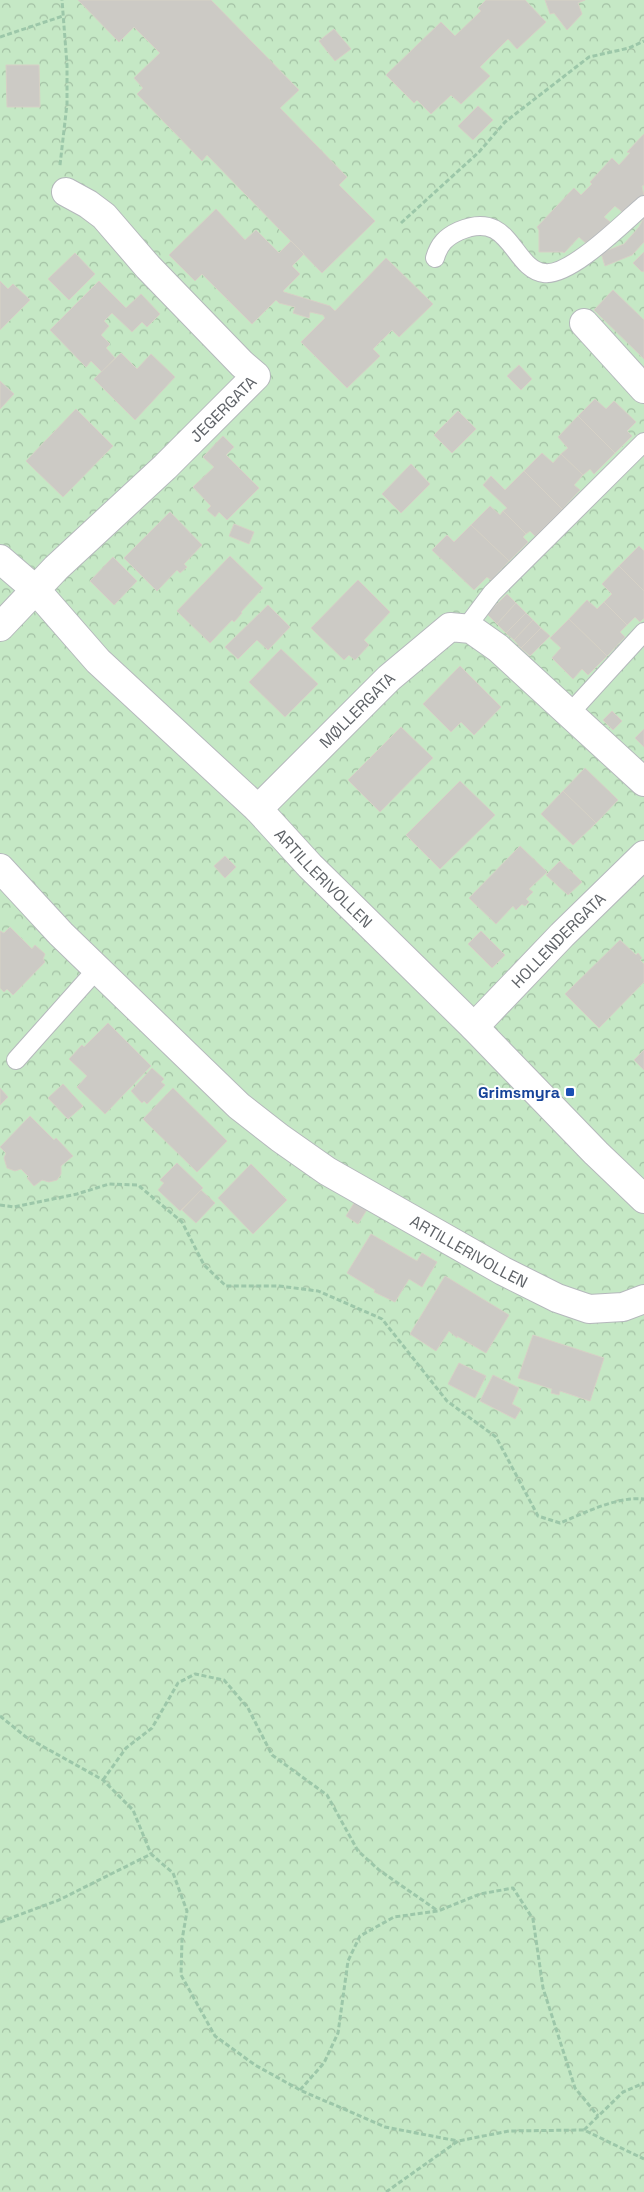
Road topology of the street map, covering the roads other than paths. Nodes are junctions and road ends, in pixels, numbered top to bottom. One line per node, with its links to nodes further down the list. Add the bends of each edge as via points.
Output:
1 (66, 192): 8 (street, JEGERGATA, via 104,216 148,267 256,376)
2 (644, 205): 3 (lane, via 588,253 554,272 536,270 501,233 480,226 449,236 438,248)
3 (435, 258)
4 (584, 323): 5 (street)
5 (644, 389)
6 (644, 442): 10 (lane, via 492,592)
7 (0, 559): 8 (street, ARTILLERIVOLLEN)
8 (36, 590): 9 (street, JEGERGATA); 14 (street, ARTILLERIVOLLEN, via 98,661)
9 (0, 627)
10 (465, 628): 12 (street, via 498,648); 14 (street, MØLLERGATA, via 450,627 422,648)
11 (644, 632): 12 (lane)
12 (570, 713): 13 (street)
13 (644, 782)
14 (258, 809): 18 (street, ARTILLERIVOLLEN, via 310,866)
15 (644, 855): 18 (street, HOLLENDERGATA)
16 (0, 868): 17 (street, ARTILLERIVOLLEN, via 61,934)
17 (98, 968): 19 (lane); 21 (street, ARTILLERIVOLLEN, via 239,1106 327,1171 557,1298 589,1309 623,1307)
18 (474, 1026): 20 (street, ARTILLERIVOLLEN)
19 (16, 1060)
20 (644, 1199)
21 (644, 1299)

